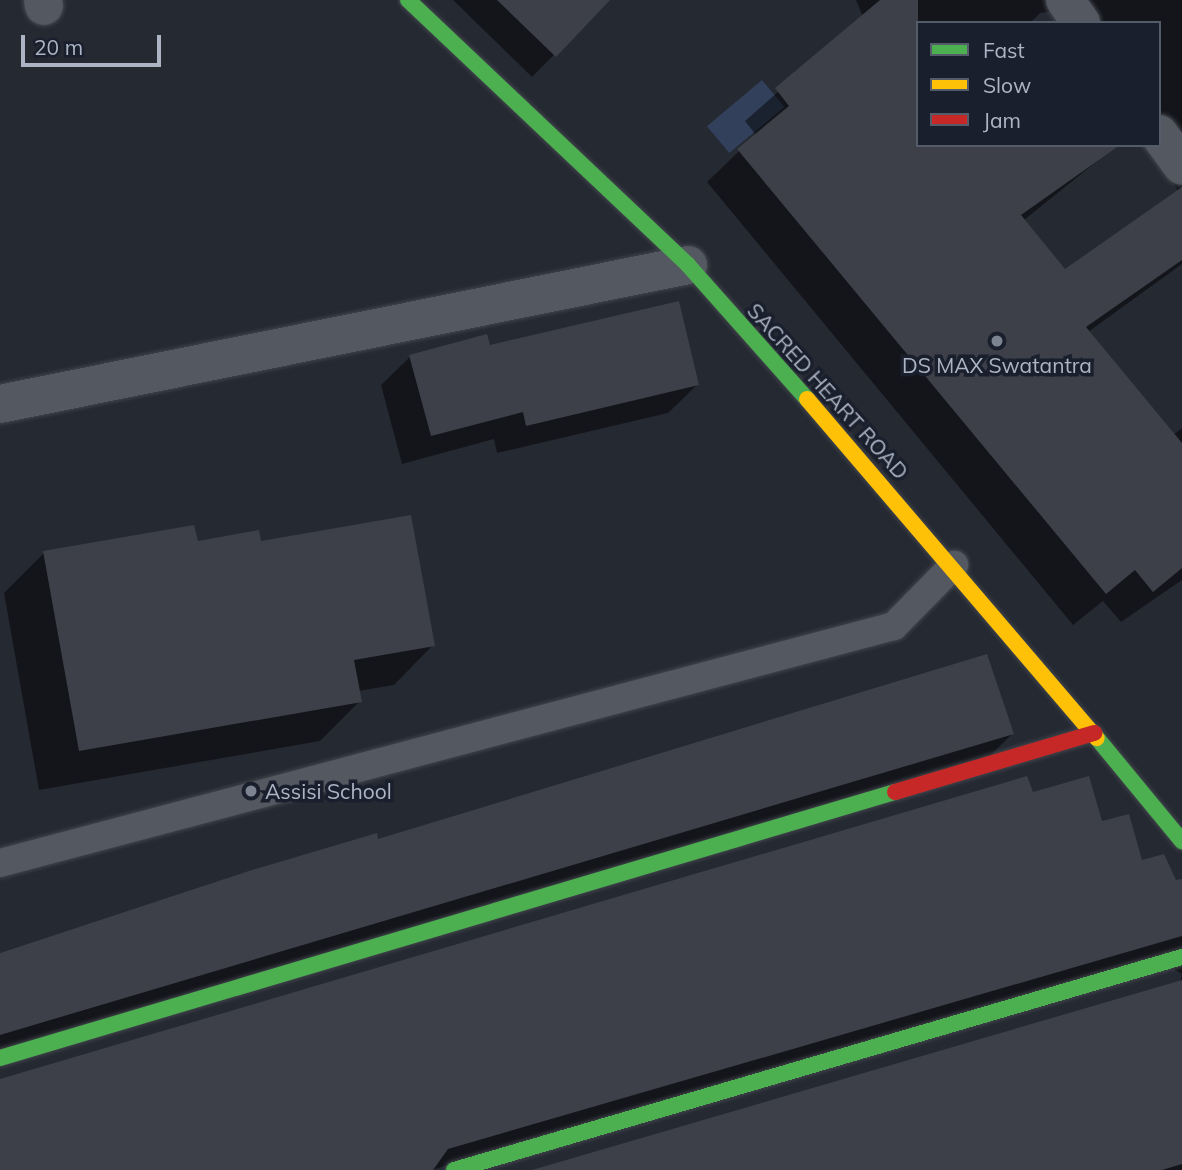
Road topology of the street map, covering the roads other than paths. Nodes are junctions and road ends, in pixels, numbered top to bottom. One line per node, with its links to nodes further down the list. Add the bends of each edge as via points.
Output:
1 (408, 0): 6 (street, SACRED HEART ROAD)
2 (1065, 0): 3 (street)
3 (1080, 21)
4 (1161, 137): 5 (street)
5 (1182, 166)
6 (688, 265): 7 (street); 8 (street, SACRED HEART ROAD)
7 (0, 404)
8 (954, 565): 9 (street, SACRED HEART ROAD); 11 (lane, via 894,626)
9 (1094, 733): 10 (street, SACRED HEART ROAD); 13 (street)
10 (1182, 841)
11 (0, 863)
12 (1182, 957): 14 (street)
13 (0, 1058)
14 (454, 1170)

